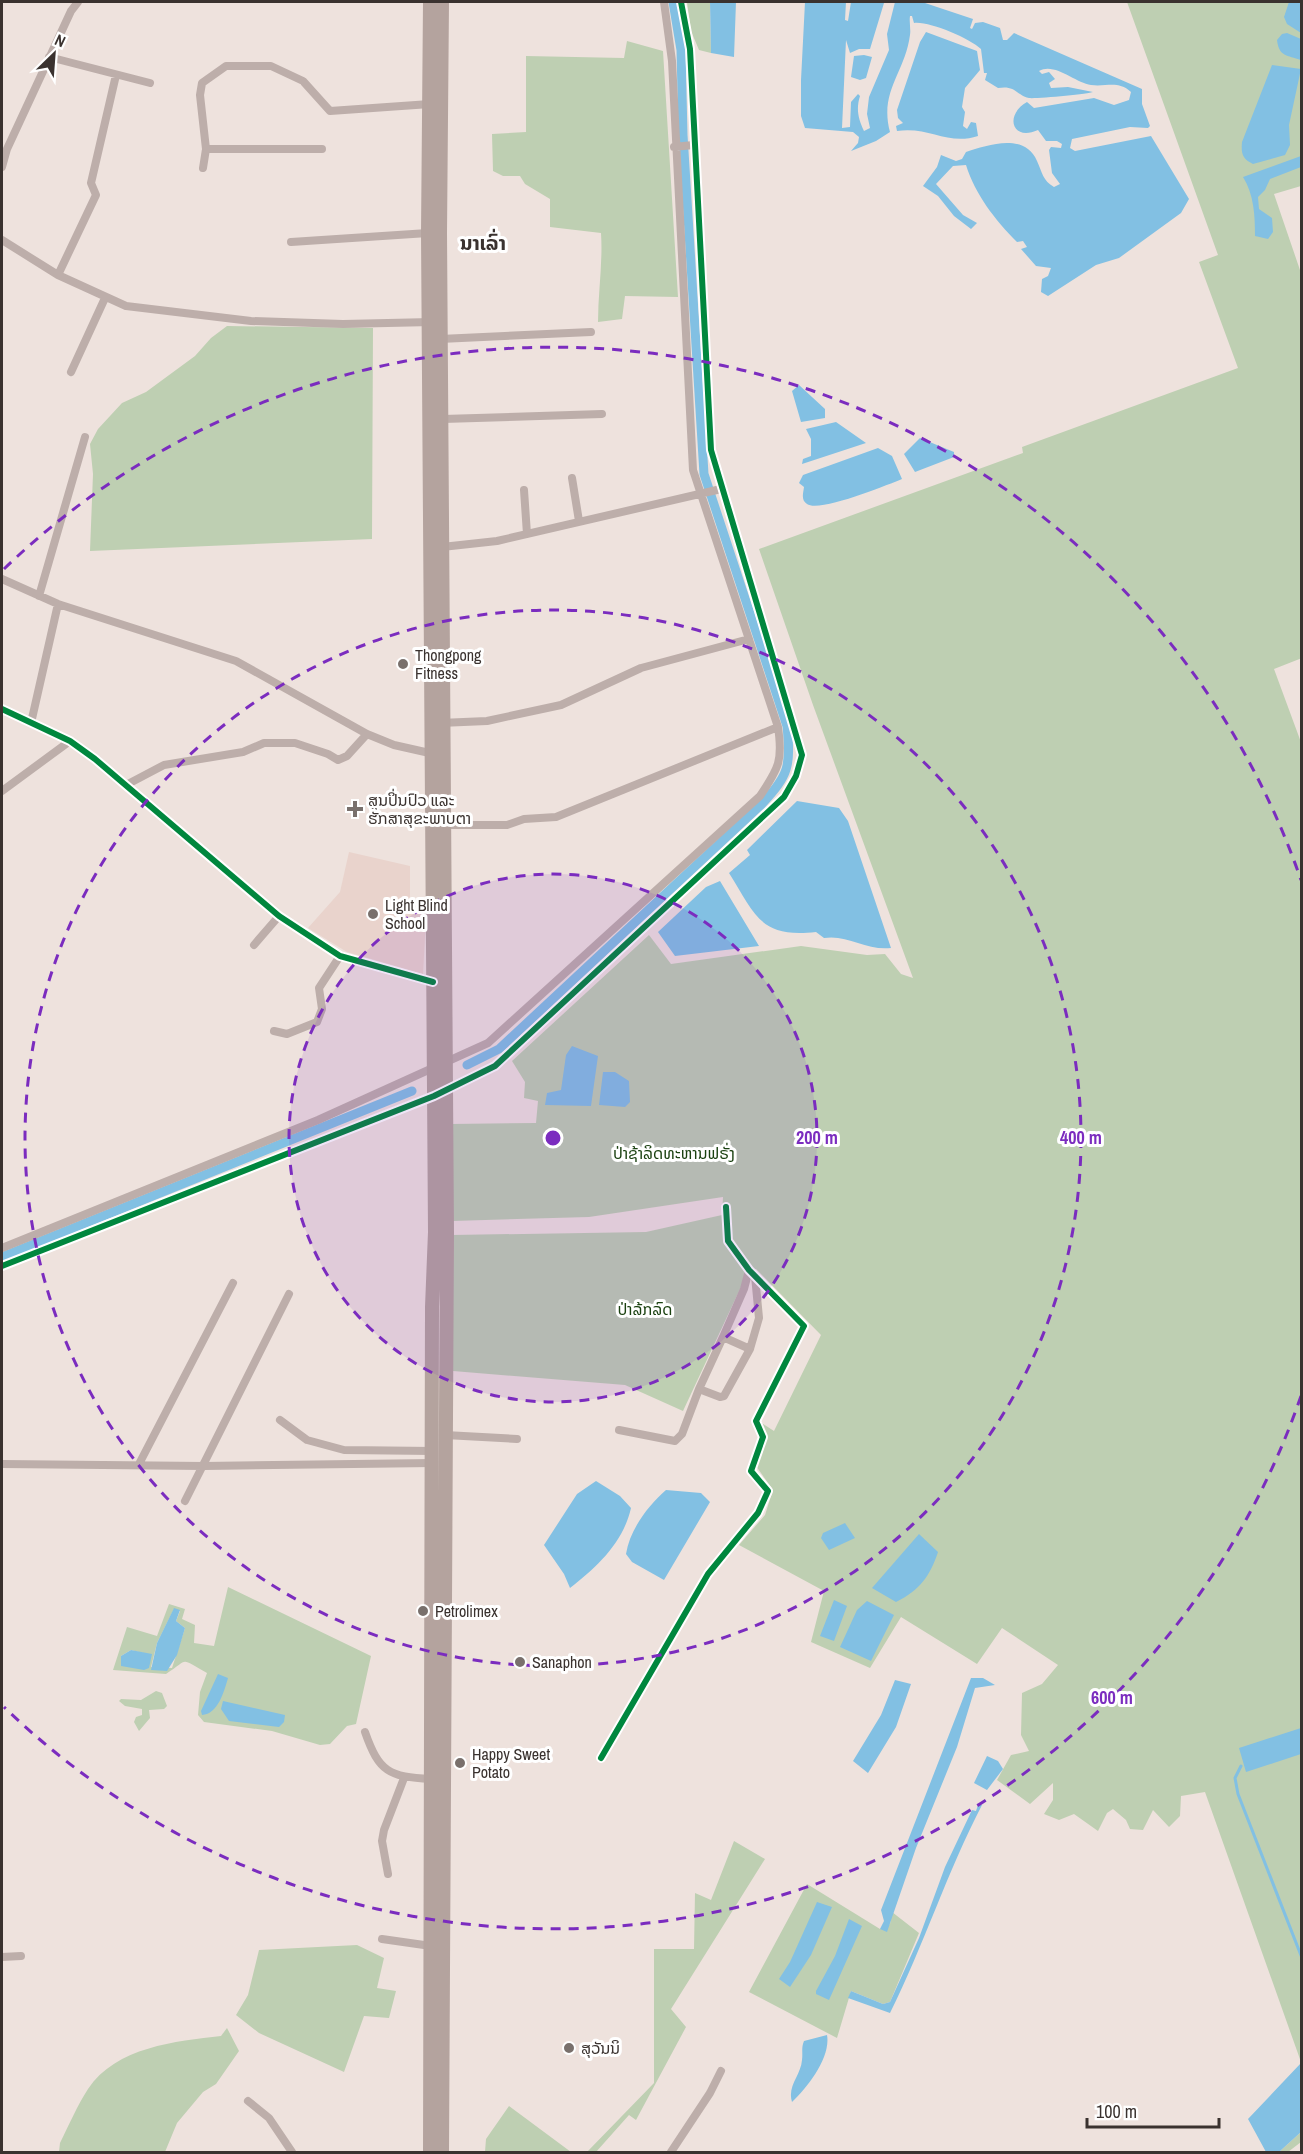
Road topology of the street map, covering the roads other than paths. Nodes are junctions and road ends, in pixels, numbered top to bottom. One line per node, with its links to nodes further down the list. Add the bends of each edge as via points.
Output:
1 (78, 2): 6 (street)
2 (430, 2): 9 (highway)
3 (442, 2): 21 (highway)
4 (664, 2): 11 (street, via 672,61)
5 (681, 2): 10 (street, via 690,49)
6 (50, 57): 7 (street); 14 (street)
7 (116, 75): 8 (street); 19 (street, via 92,183 96,195)
8 (150, 83)
9 (430, 104): 12 (street, via 330,111 303,81 271,66 226,66 202,83); 16 (highway)
10 (693, 145): 11 (street); 29 (street, via 711,450)
11 (674, 147): 31 (street, via 693,470)
12 (206, 149): 13 (street); 15 (street)
13 (322, 149)
14 (2, 167)
15 (203, 168)
16 (428, 232): 18 (street); 21 (highway)
17 (2, 240): 19 (street)
18 (291, 242)
19 (58, 275): 20 (street)
20 (105, 298): 21 (street, via 126,306 251,321); 24 (street)
21 (436, 322): 23 (highway)
22 (591, 332): 23 (street)
23 (436, 339): 26 (highway); 41 (highway)
24 (71, 372)
25 (602, 414): 26 (street)
26 (443, 419): 34 (highway)
27 (85, 437): 36 (street)
28 (572, 478): 32 (street)
29 (719, 489): 31 (street); 55 (street, via 802,755 796,776 784,797 495,1066)
30 (524, 490): 33 (street)
31 (703, 492): 32 (street); 38 (street)
32 (579, 521): 33 (street)
33 (527, 534): 34 (street)
34 (442, 547): 41 (highway)
35 (2, 579): 36 (street)
36 (39, 596): 37 (street)
37 (58, 604): 40 (street); 43 (street, via 236,661)
38 (749, 639): 41 (street, via 641,668 561,705 488,721); 42 (street)
39 (2, 709): 40 (street)
40 (32, 723): 44 (street)
41 (436, 723): 45 (highway)
42 (778, 727): 48 (street, via 556,817 524,819 507,825); 54 (street, via 782,752 775,775 760,796 488,1043)
43 (367, 734): 45 (street, via 394,745); 46 (street, via 347,756 338,760 295,743 264,743 243,752 164,765)
44 (70, 741): 46 (street); 47 (street)
45 (438, 754): 48 (highway); 52 (highway)
46 (126, 785): 49 (street)
47 (2, 791)
48 (445, 825): 54 (highway)
49 (279, 916): 50 (street); 51 (street)
50 (254, 945)
51 (340, 956): 52 (street); 53 (street, via 319,988 322,1009 317,1022 287,1034)
52 (434, 982): 54 (highway)
53 (274, 1031)
54 (440, 1067): 55 (highway); 57 (street)
55 (439, 1093): 58 (street); 67 (highway, via 447,1233); 69 (highway)
56 (726, 1207): 59 (street, via 728,1241)
57 (2, 1248)
58 (2, 1266)
59 (752, 1273): 62 (street); 63 (street, via 759,1318); 75 (street, via 804,1326 756,1421 763,1437 751,1471 766,1487 766,1496 758,1513 708,1574)
60 (233, 1282): 71 (street)
61 (289, 1294): 72 (street)
62 (723, 1336): 63 (street); 64 (street)
63 (750, 1348): 64 (street, via 724,1396)
64 (699, 1389): 66 (street, via 682,1434 675,1441)
65 (280, 1420): 69 (street, via 307,1440 344,1450)
66 (620, 1430)
67 (445, 1435): 68 (street); 87 (highway)
68 (517, 1439)
69 (433, 1457): 72 (street); 77 (highway)
70 (2, 1464): 71 (street)
71 (139, 1464): 72 (street)
72 (204, 1466): 73 (street)
73 (185, 1501)
74 (365, 1732): 76 (street, via 379,1763 387,1772)
75 (601, 1758)
76 (404, 1778): 77 (street); 78 (street, via 382,1841)
77 (431, 1779): 80 (highway)
78 (388, 1874)
79 (382, 1939): 80 (street)
80 (431, 1946): 86 (highway)
81 (21, 1956): 82 (street)
82 (2, 1957)
83 (721, 2071): 88 (street)
84 (248, 2101): 85 (street, via 269,2118)
85 (292, 2152)
86 (430, 2152)
87 (442, 2152)
88 (671, 2152)

